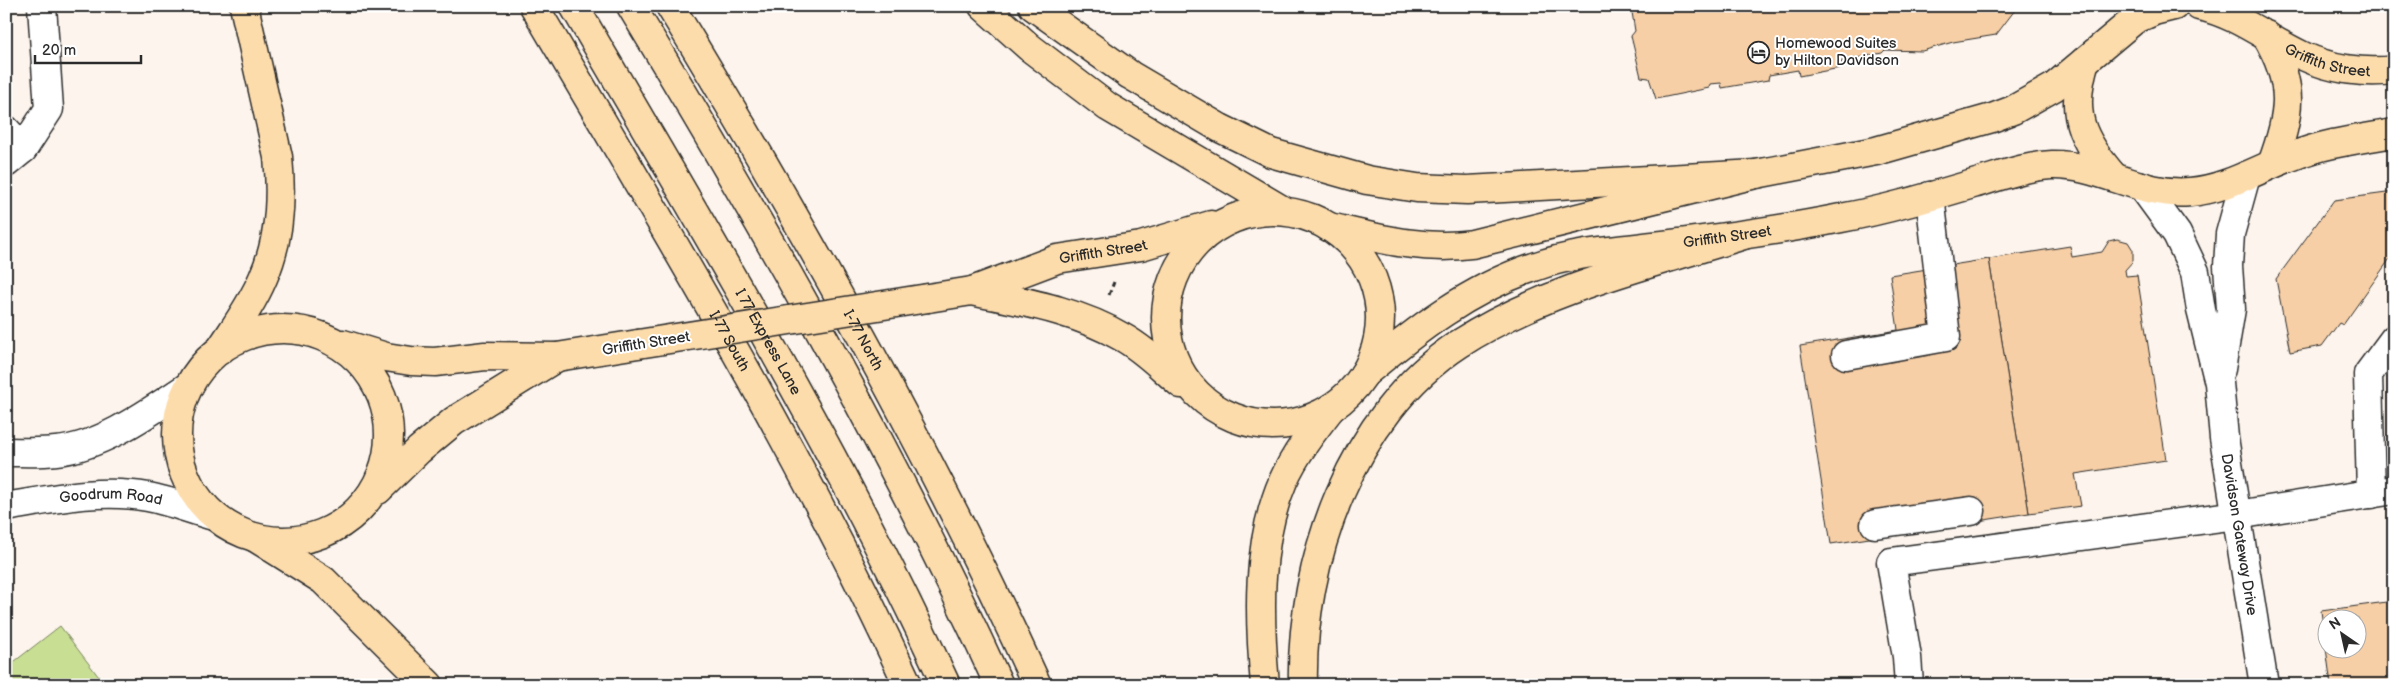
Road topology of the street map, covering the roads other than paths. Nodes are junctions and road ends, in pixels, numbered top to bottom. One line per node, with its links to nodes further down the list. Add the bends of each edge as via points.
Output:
1 (42, 6): 18 (street, via 49,109)
2 (244, 6): 32 (main road, via 278,157 280,210 264,278)
3 (534, 6): 50 (main road, I-77 South, via 776,423)
4 (574, 6): 51 (main road, I 77 Express Lane, via 806,406)
5 (631, 6): 52 (main road, via 723,160 848,384 910,499)
6 (670, 6): 53 (main road, I-77 North, via 752,143 882,375 940,483)
7 (984, 6): 25 (main road, via 1029,47 1108,107)
8 (1033, 6): 20 (main road, via 1130,75 1220,128 1271,153 1367,180 1418,188 1467,190)
9 (2128, 6): 13 (street)
10 (2174, 6): 13 (main road, via 2134,20)
11 (2199, 6): 12 (main road, Griffith Street)
12 (2231, 12): 14 (main road, Griffith Street)
13 (2116, 33): 15 (main road)
14 (2266, 36): 16 (main road, Griffith Street, via 2324,65 2367,72); 19 (main road, via 2280,66 2288,106 2285,128)
15 (2085, 61): 20 (main road, via 2034,99 1992,118 1876,151); 22 (main road, via 2078,85 2080,122 2096,156)
16 (2394, 70)
17 (2394, 134): 19 (main road, via 2321,147)
18 (12, 148)
19 (2272, 164): 21 (main road, Griffith Street)
20 (1756, 174): 27 (main road, via 1448,247 1400,243)
21 (2246, 176): 23 (main road, Griffith Street, via 2188,193 2164,192); 36 (street, Davidson Gateway Drive, via 2230,234 2231,309)
22 (2114, 177): 23 (main road, Griffith Street); 24 (main road, Griffith Street, via 2077,167 2051,165)
23 (2142, 186): 36 (street, Davidson Gateway Drive, via 2177,234 2195,272)
24 (1930, 196): 28 (main road, Griffith Street, via 1841,218); 33 (street, via 1946,337)
25 (1284, 211): 26 (main road); 27 (main road, via 1307,216)
26 (1236, 217): 29 (main road, Griffith Street, via 1141,246 1057,259); 38 (main road, via 1196,243 1181,262 1171,284 1166,332 1172,355)
27 (1329, 227): 35 (main road, via 1348,241 1374,281 1380,328)
28 (1744, 235): 35 (main road, Griffith Street, via 1575,255 1533,267 1455,304 1418,329); 55 (main road, via 1583,286 1494,324 1458,345 1401,396 1355,462 1336,501 1311,590 1304,633)
29 (972, 291): 34 (main road, Griffith Street, bridge); 38 (main road, Griffith Street, via 1053,309 1097,324 1146,353)
30 (2394, 339): 41 (street, via 2368,374)
31 (333, 341): 32 (main road, via 287,329 263,331 240,338); 34 (main road, Griffith Street, via 411,361 457,361 485,356); 42 (main road, via 369,372 381,392 387,415 389,439 386,462 377,485)
32 (220, 350): 37 (main road, via 202,367)
33 (1846, 355)
34 (557, 357): 42 (main road, Griffith Street, via 436,435)
35 (1364, 374): 39 (main road, via 1350,393)
36 (2219, 383): 45 (street, Davidson Gateway Drive)
37 (189, 386): 40 (street, via 139,418 85,444 58,451); 46 (main road, via 180,409 177,432 179,456 186,479)
38 (1194, 396): 39 (main road, Griffith Street, via 1238,420 1262,425 1310,419)
39 (1331, 408): 54 (main road, via 1294,460 1267,533 1262,609)
40 (6, 452)
41 (2382, 492): 45 (street)
42 (364, 504): 48 (main road, via 326,533 303,540 279,542)
43 (6, 507): 46 (street, Goodrum Road, via 65,497 124,494 148,497)
44 (1971, 511): 47 (street)
45 (2237, 515): 56 (street, via 1891,562); 57 (street, Davidson Gateway Drive)
46 (214, 516): 48 (main road, via 234,530)
47 (1875, 524)
48 (256, 538): 49 (main road, via 323,580)
49 (429, 685)
50 (908, 685)
51 (946, 685)
52 (999, 685)
53 (1037, 685)
54 (1266, 685)
55 (1303, 685)
56 (1909, 685)
57 (2264, 685)

